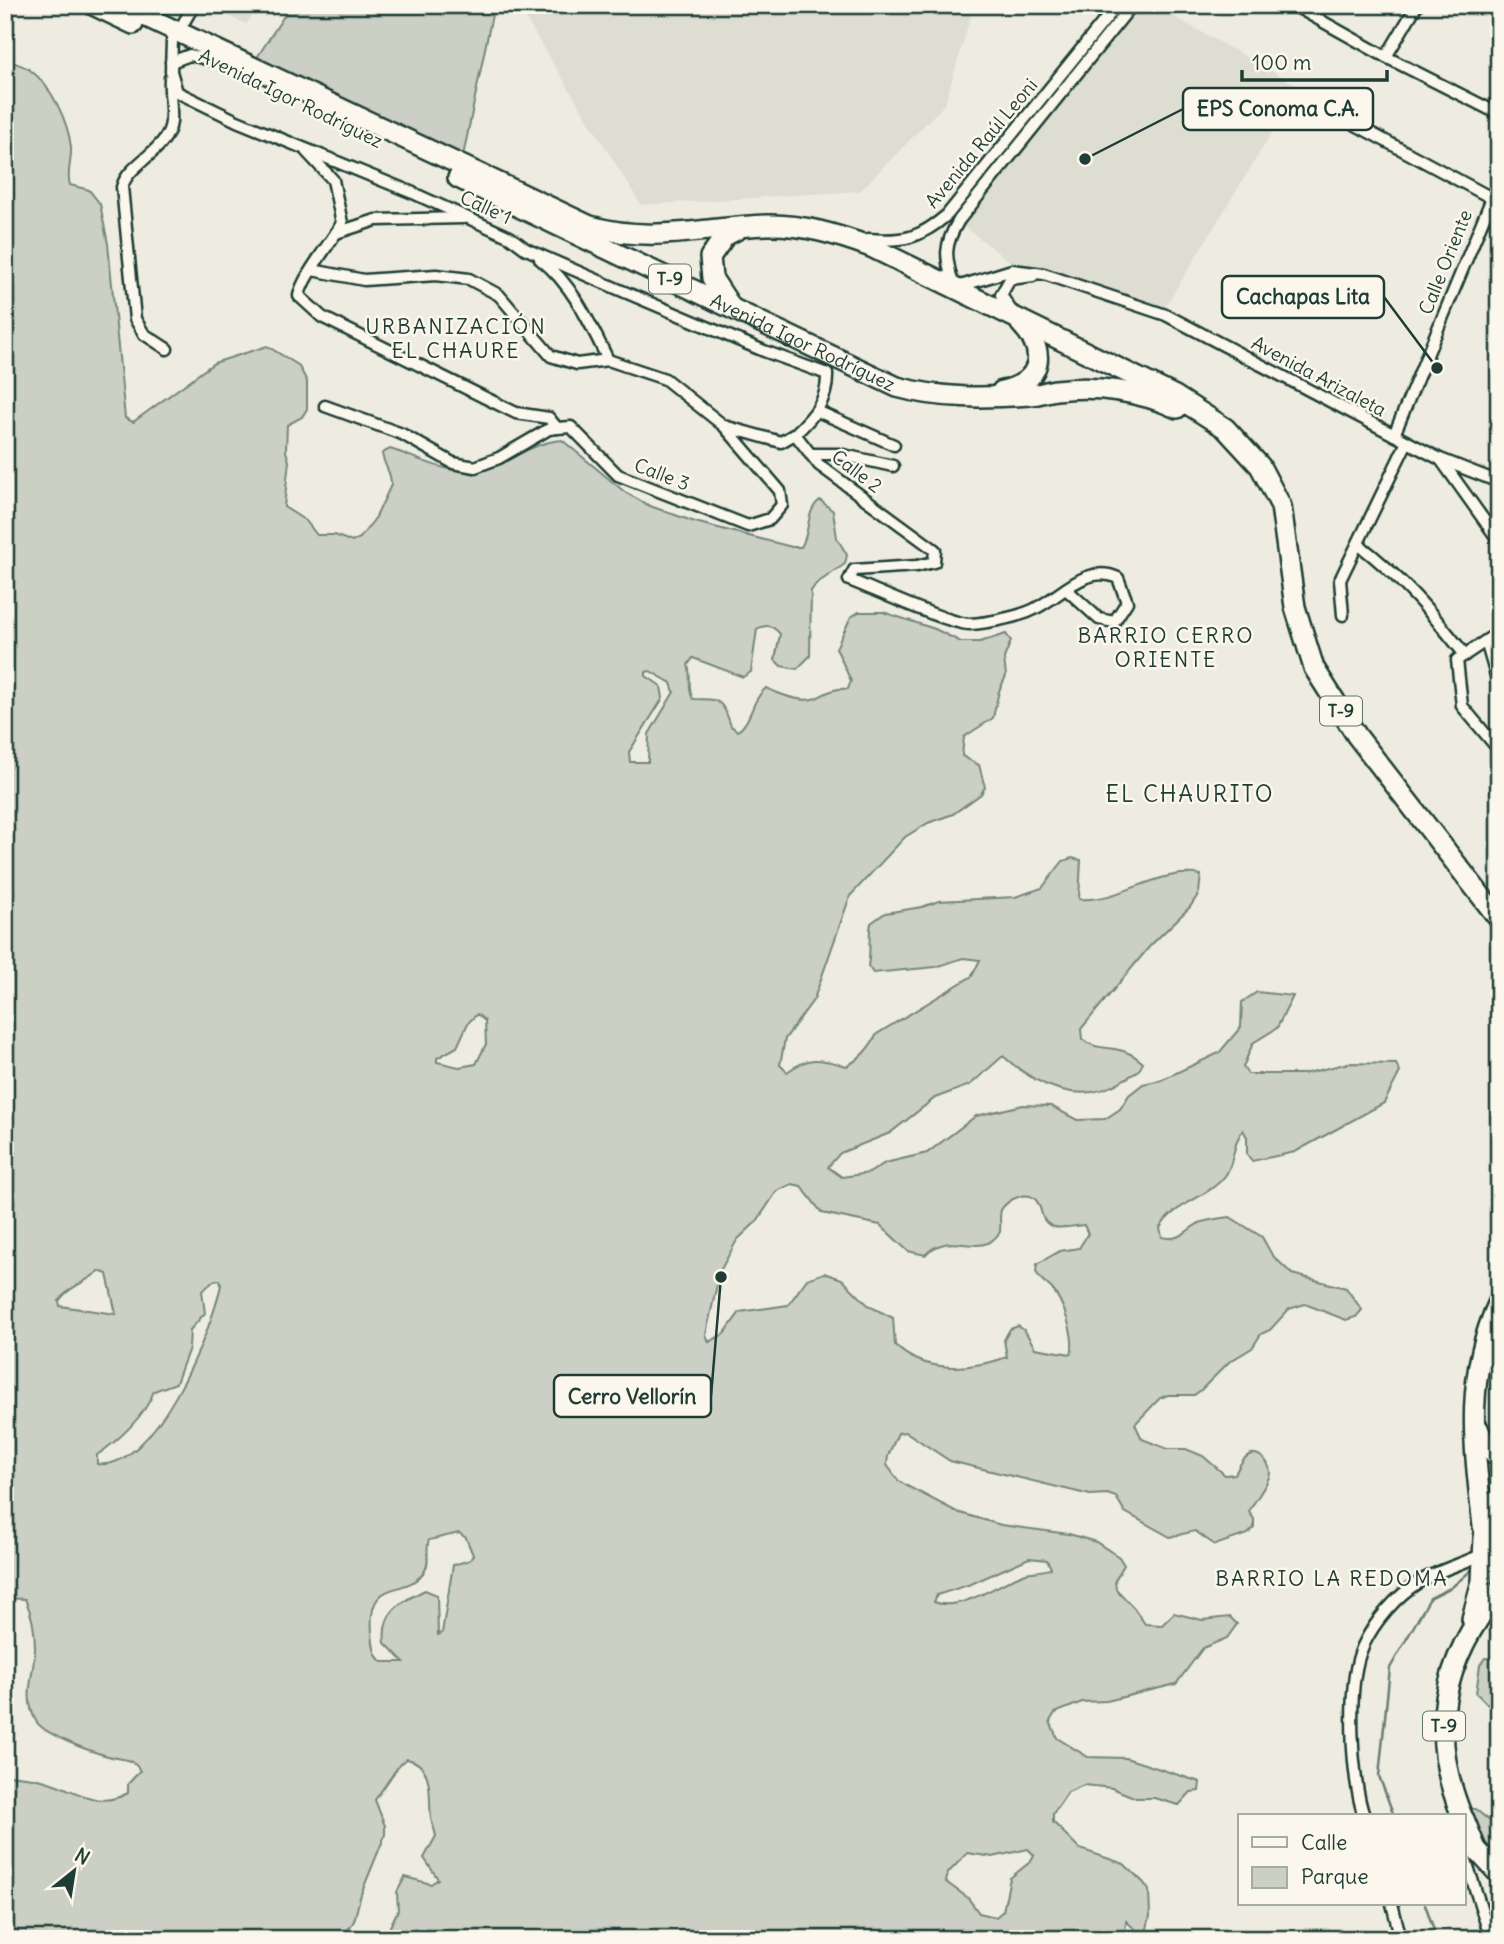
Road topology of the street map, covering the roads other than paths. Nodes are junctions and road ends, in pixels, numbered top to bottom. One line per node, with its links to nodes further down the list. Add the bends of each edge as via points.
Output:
1 (93, 5): 8 (highway, Avenida Igor Rodríguez / T-9)
2 (121, 5): 8 (highway, Avenida Igor Rodríguez / T-9)
3 (194, 5): 8 (street)
4 (1117, 5): 20 (street, Avenida Raúl Leoni, via 947,215 926,232 896,241)
5 (1132, 5): 24 (street, Avenida Raúl Leoni, via 959,220 948,239 946,258)
6 (1293, 5): 9 (street)
7 (1417, 5): 9 (street)
8 (175, 37): 10 (highway, Avenida Igor Rodríguez / T-9); 11 (street); 18 (highway, Avenida Igor Rodríguez / T-9, via 590,226 655,236)
9 (1386, 57): 13 (street)
10 (211, 60): 11 (street, via 190,55); 25 (highway, Avenida Igor Rodríguez / T-9)
11 (171, 66): 14 (street, Calle 1, via 177,92); 27 (street, via 171,124 160,143 128,173 122,187 135,319 144,334)
12 (1302, 96): 16 (street)
13 (1499, 114)
14 (303, 148): 17 (street, Calle 1); 19 (street, via 333,180 342,223)
15 (1499, 181): 16 (street, Calle Oriente)
16 (1494, 199): 35 (street, Calle Oriente)
17 (467, 218): 19 (street, via 376,220); 21 (street, Calle 1)
18 (742, 227): 20 (highway, Avenida Igor Rodríguez / T-9, via 795,226); 25 (highway, T-9, via 725,236 710,257 712,278)
19 (337, 233): 22 (street)
20 (840, 236): 24 (highway, Avenida Igor Rodríguez / T-9)
21 (526, 249): 28 (street, via 551,267 586,314); 31 (street, Calle 1, via 827,374 827,389)
22 (312, 270): 28 (street, via 364,280 436,275 468,279 499,295 551,356 578,364); 33 (street, Calle 3, via 301,283 299,296 322,317 516,413 548,418)
23 (1044, 274): 24 (street, via 1012,270); 26 (street, via 1010,279 1004,288 1001,295); 35 (street, Avenida Arizaleta, via 1166,316)
24 (954, 288): 26 (highway, Avenida Igor Rodríguez / T-9)
25 (731, 307): 29 (highway, Avenida Igor Rodríguez / T-9, via 897,387)
26 (1016, 319): 29 (highway, T-9, via 1037,346 1036,366 1027,382); 41 (highway, Avenida Igor Rodríguez / T-9, via 1214,419)
27 (167, 349)
28 (608, 360): 32 (street, via 665,379)
29 (960, 397): 41 (highway, Avenida Igor Rodríguez / T-9, via 1034,395 1077,388 1117,390 1171,405)
30 (326, 406): 33 (street, via 402,434 453,463 475,467)
31 (817, 411): 34 (street); 37 (street)
32 (724, 426): 33 (street, Calle 3, via 780,491 782,505 770,519 748,526 618,475 571,427); 34 (street, via 781,442)
33 (557, 428)
34 (795, 435): 38 (street, Calle 2)
35 (1394, 435): 36 (street, Avenida Arizaleta)
36 (1407, 442): 39 (street, Avenida Arizaleta); 44 (street)
37 (894, 445)
38 (810, 454): 40 (street, via 839,454); 45 (street, Calle 2, via 934,550 934,562 854,570 849,580 968,624 1028,612)
39 (1440, 459): 42 (street, Avenida Arizaleta); 43 (street)
40 (893, 466)
41 (1260, 466): 52 (highway, Avenida Igor Rodríguez / T-9, via 1281,506 1295,607 1314,668 1357,736)
42 (1499, 482)
43 (1499, 541)
44 (1358, 544): 46 (street, via 1340,580); 49 (street, via 1425,605)
45 (1066, 589): 45 (street, Calle 2, via 1093,573 1107,573 1118,578 1128,602 1114,622 1099,620)
46 (1343, 615)
47 (1499, 632): 48 (street)
48 (1486, 641): 49 (street); 50 (street)
49 (1465, 654): 51 (street, via 1457,660 1462,706)
50 (1499, 686)
51 (1499, 750)
52 (1499, 919)
53 (1499, 1302): 54 (highway, T-9)
54 (1493, 1326): 55 (highway, T-9, via 1476,1368)
55 (1475, 1406): 56 (highway, T-9, via 1484,1442); 58 (highway, T-9)
56 (1499, 1458)
57 (1499, 1498): 58 (highway, T-9)
58 (1487, 1546): 60 (highway, T-9); 61 (street, via 1420,1581 1388,1609 1362,1648 1352,1735 1355,1790)
59 (1499, 1591): 60 (highway, T-9)
60 (1467, 1637): 62 (highway, T-9, via 1451,1669 1443,1703 1449,1772)
61 (1363, 1814)
62 (1461, 1814)
63 (1466, 1826): 65 (highway, T-9, via 1476,1849)
64 (1466, 1860): 68 (street)
65 (1499, 1874)
66 (1393, 1906): 67 (street)
67 (1401, 1939)
68 (1491, 1939)

